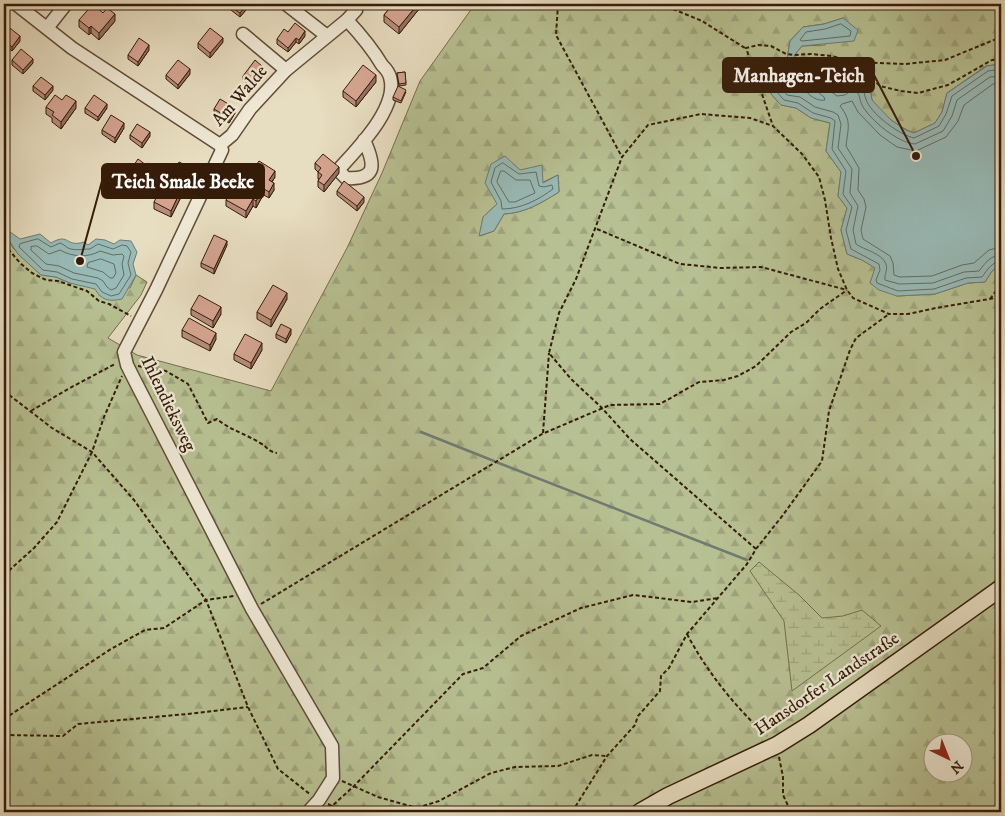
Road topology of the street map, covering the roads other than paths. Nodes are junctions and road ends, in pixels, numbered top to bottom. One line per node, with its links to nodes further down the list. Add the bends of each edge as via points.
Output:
1 (16, 4): 6 (street)
2 (66, 4): 6 (street)
3 (286, 4): 8 (street)
4 (352, 4): 5 (street, via 356,10)
5 (347, 20): 8 (street, Am Walde); 10 (street, via 368,43 390,76 392,89 381,117)
6 (47, 28): 11 (street, via 72,48)
7 (243, 34): 9 (street, Am Walde)
8 (327, 36): 9 (street, Am Walde)
9 (286, 70): 11 (street, Am Walde)
10 (364, 140)
11 (220, 145): 13 (street, Ihlendieksweg, via 222,150 124,352 252,609 332,746 333,778)
12 (1001, 588): 14 (main road, Hansdorfer Landstraße, via 777,745)
13 (308, 812)
14 (640, 812)

